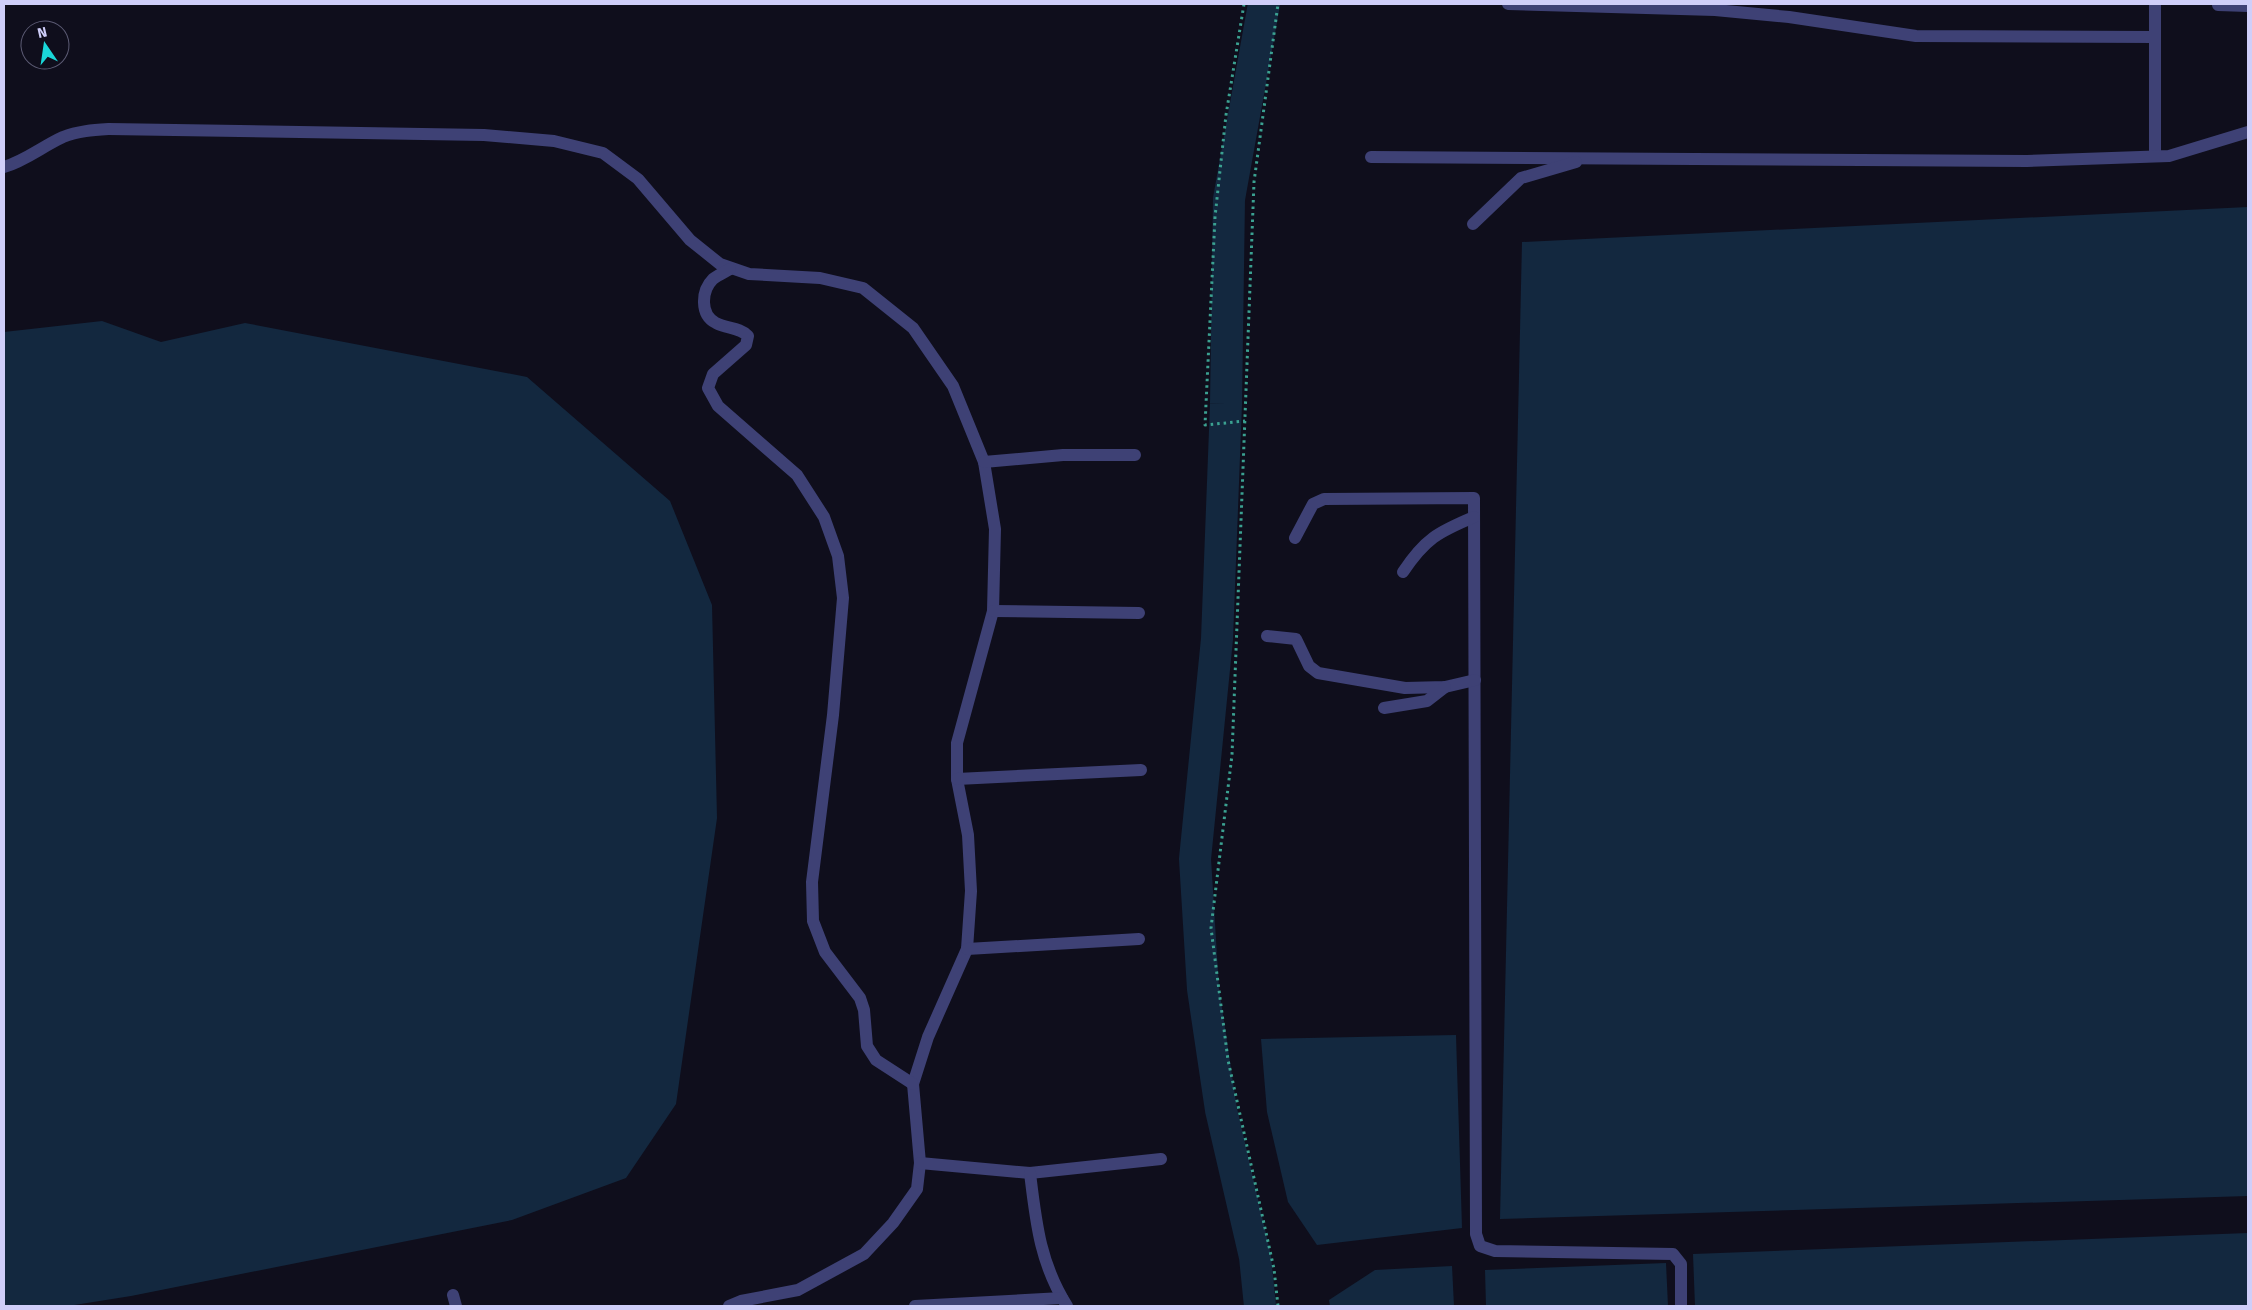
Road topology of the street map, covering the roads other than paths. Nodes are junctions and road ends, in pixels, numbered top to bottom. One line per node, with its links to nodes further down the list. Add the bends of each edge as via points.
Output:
1 (1508, 4): 5 (street, via 1715,10 1789,17 1916,36)
2 (2154, 4): 5 (street)
3 (2218, 5): 4 (street)
4 (2248, 6)
5 (2155, 37): 7 (street)
6 (2248, 132): 7 (street, via 2178,154)
7 (2155, 156): 9 (street, via 2027,161)
8 (1371, 157): 9 (street)
9 (1591, 158): 11 (street, via 1520,178)
10 (4, 167): 12 (street, via 64,137 109,129 484,135 554,141 604,153 638,179 690,240)
11 (1472, 224)
12 (730, 269): 14 (street, via 748,274 820,278 863,288 913,328 953,386); 28 (street, via 713,280 704,297 704,308 714,323 741,330 748,336 746,345 712,374 708,388 718,406 797,475 824,517 838,556 843,598 833,715 812,882 813,921 825,952 860,998 867,1046 876,1060)
13 (1135, 455): 14 (street, via 1063,455)
14 (984, 462): 18 (street, via 995,528)
15 (1474, 517): 16 (street, via 1474,498 1324,499 1309,510); 17 (street, via 1433,536 1418,550); 21 (street)
16 (1295, 538)
17 (1403, 572)
18 (993, 611): 19 (street); 25 (street, via 957,743)
19 (1139, 614)
20 (1267, 636): 22 (street, via 1296,639 1309,666 1318,673 1405,688)
21 (1475, 680): 22 (street); 36 (street, via 1476,1234 1480,1246 1495,1251 1673,1254 1680,1264)
22 (1444, 687): 23 (street, via 1427,701)
23 (1384, 708)
24 (1141, 770): 25 (street)
25 (957, 779): 27 (street, via 968,835 971,881)
26 (1139, 939): 27 (street)
27 (967, 949): 28 (street, via 928,1037)
28 (913, 1084): 30 (street)
29 (1162, 1159): 31 (street)
30 (920, 1163): 31 (street); 32 (street, via 917,1189 893,1223 864,1254 798,1290)
31 (1030, 1174): 33 (street, via 1038,1235 1050,1278)
32 (770, 1301): 34 (street)
33 (1064, 1302): 35 (street)
34 (729, 1306)
35 (915, 1306)
36 (1682, 1306)

